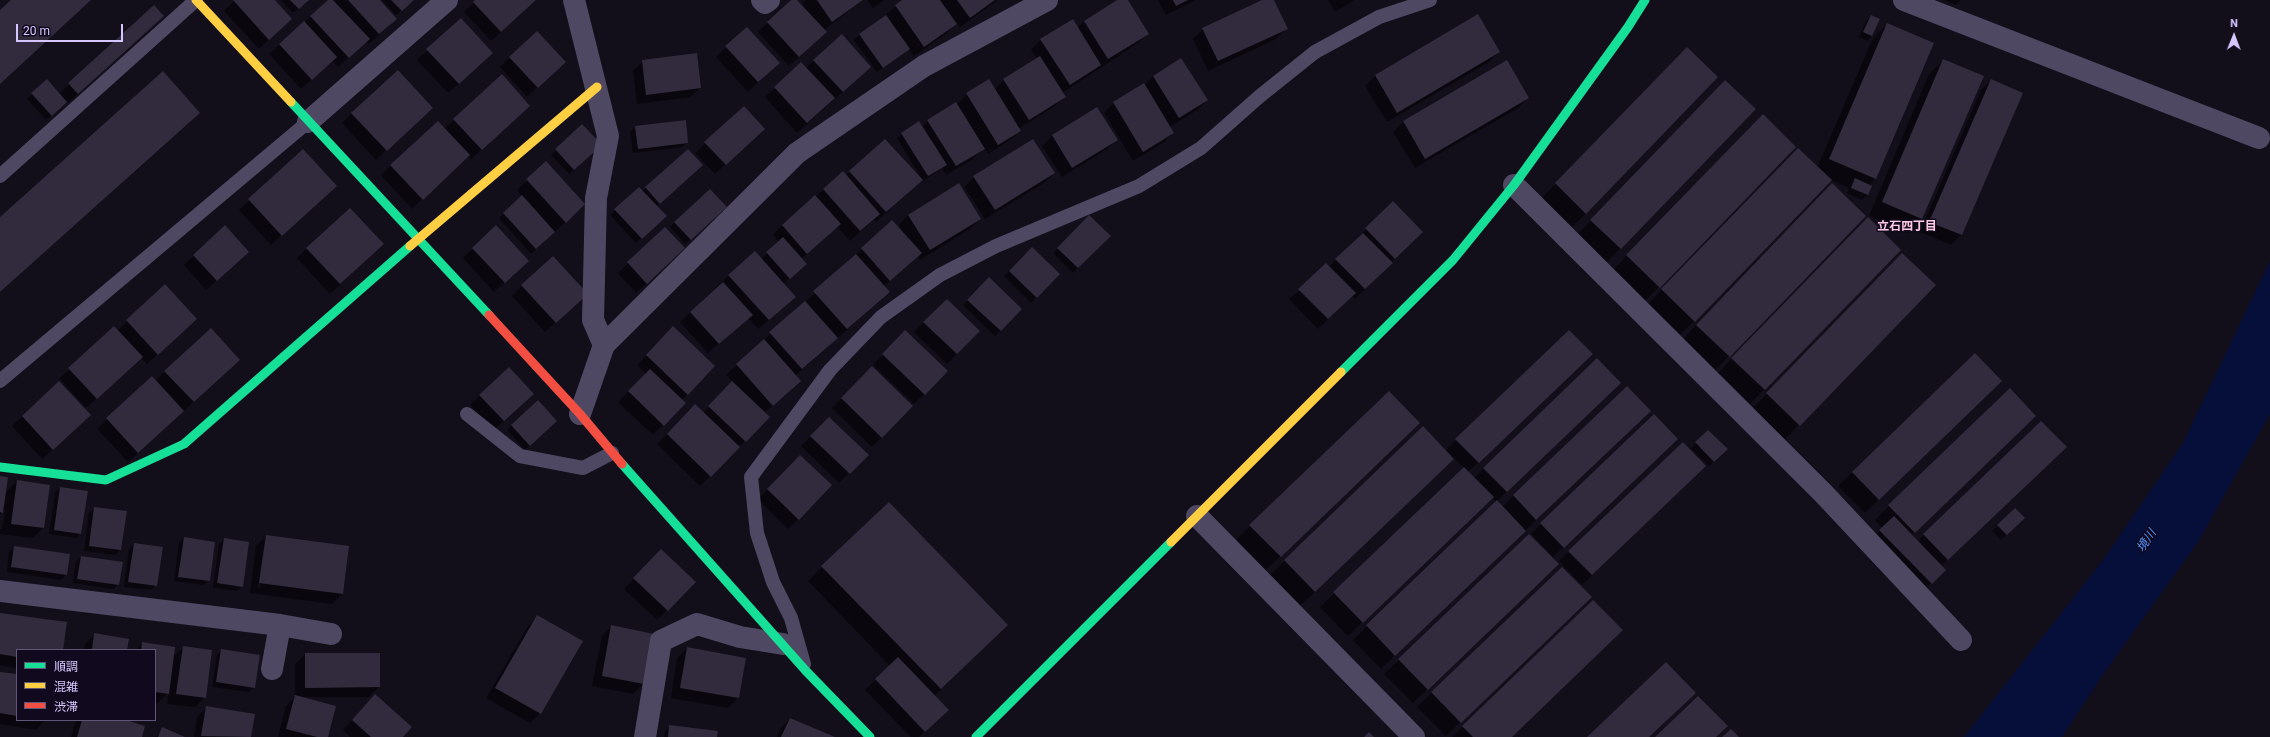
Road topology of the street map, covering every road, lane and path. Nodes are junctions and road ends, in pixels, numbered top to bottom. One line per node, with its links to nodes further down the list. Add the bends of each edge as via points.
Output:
1 (196, 0): 11 (street); 13 (lane)
2 (447, 0): 11 (street)
3 (574, 0): 10 (street)
4 (762, 0): 5 (street, via 765,3)
5 (769, 0)
6 (1047, 0): 16 (street, via 924,66 797,153)
7 (1430, 0): 29 (lane, via 1379,17 1315,52 1201,148 1139,186 996,246 940,275 881,317 830,370 751,477 757,533 773,582 791,618)
8 (1645, 0): 14 (street)
9 (1904, 0): 12 (street)
10 (597, 87): 15 (street); 16 (street, via 608,136 596,198 593,320)
11 (308, 122): 15 (street); 17 (lane)
12 (2259, 138)
13 (0, 176)
14 (1514, 186): 22 (street, via 1453,260); 26 (street, via 1823,493)
15 (418, 238): 19 (street); 21 (street, via 184,444 106,480)
16 (604, 345): 19 (street)
17 (0, 381)
18 (467, 414): 20 (lane, via 520,456 583,468)
19 (580, 414): 20 (street)
20 (612, 453): 27 (street)
21 (0, 467)
22 (1197, 516): 32 (street); 33 (street)
23 (0, 590): 24 (street)
24 (280, 625): 25 (street); 28 (street)
25 (331, 634)
26 (1961, 640)
27 (783, 644): 29 (street); 30 (street, via 740,638 697,624 661,641)
28 (272, 669)
29 (806, 670): 31 (street)
30 (645, 737)
31 (870, 737)
32 (976, 737)
33 (1414, 737)

